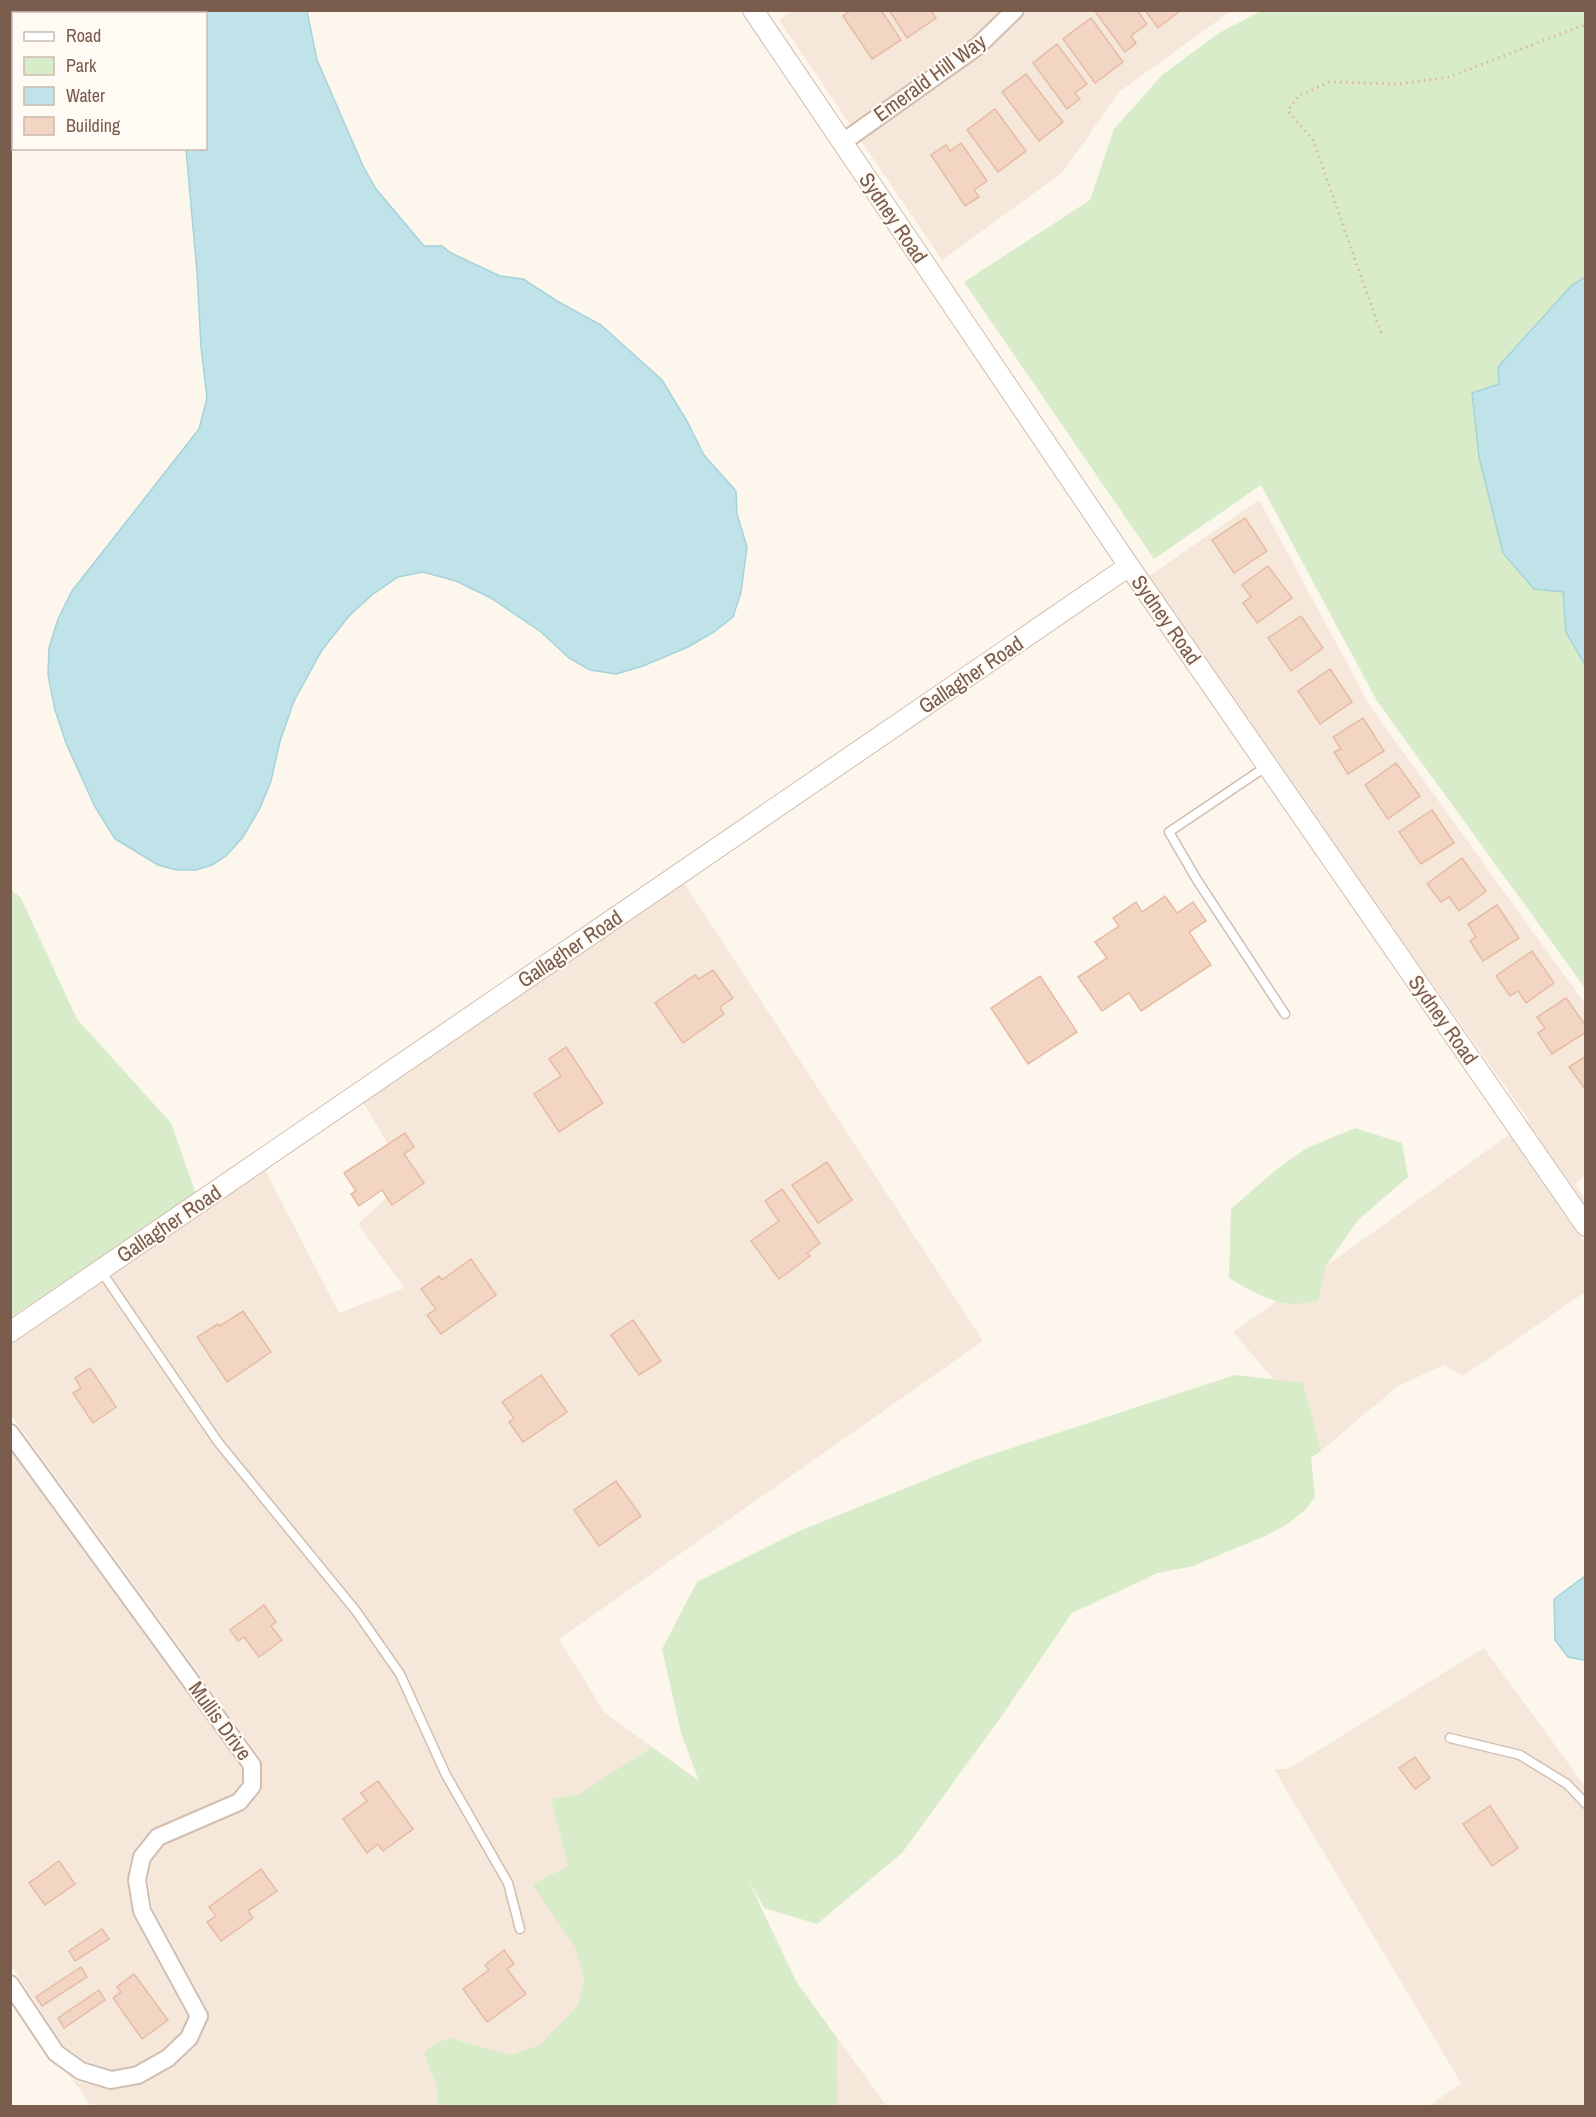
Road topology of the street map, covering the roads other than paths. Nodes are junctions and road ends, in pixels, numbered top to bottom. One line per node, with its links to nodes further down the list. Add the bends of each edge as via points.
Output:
1 (753, 10): 3 (street, Sydney Road)
2 (1014, 10): 3 (street, Emerald Hill Way, via 978,46)
3 (843, 142): 4 (street, Sydney Road)
4 (1129, 566): 5 (street, Sydney Road); 8 (street, Gallagher Road)
5 (1267, 766): 6 (lane, via 1169,832); 7 (street, Sydney Road)
6 (1285, 1014)
7 (1586, 1226)
8 (100, 1270): 9 (street, Gallagher Road); 13 (lane, via 218,1442 356,1611 400,1674 446,1775 508,1883)
9 (10, 1332)
10 (10, 1433): 14 (street, Mullis Drive, via 252,1765 252,1786 239,1802 158,1837 142,1857 137,1880 142,1911 199,2016 189,2038 168,2058 138,2075 111,2080 81,2071 56,2053)
11 (1450, 1738): 12 (lane, via 1520,1755 1567,1784)
12 (1586, 1804)
13 (520, 1929)
14 (10, 1984)

